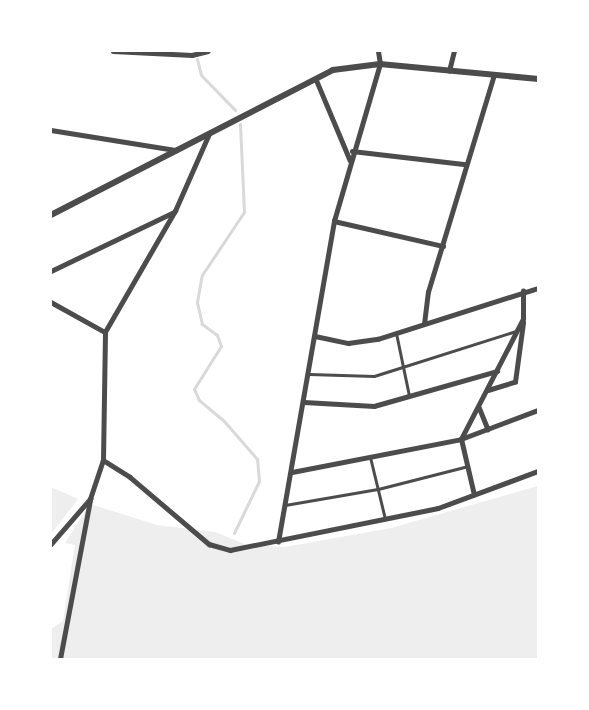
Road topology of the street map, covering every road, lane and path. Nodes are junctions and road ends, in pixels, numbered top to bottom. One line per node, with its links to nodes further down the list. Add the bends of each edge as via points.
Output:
1 (113, 51): 2 (street, via 200,55)
2 (208, 51)
3 (378, 51): 5 (street)
4 (454, 51): 6 (street)
5 (380, 64): 6 (street); 8 (street, via 358,64); 13 (street)
6 (449, 71): 7 (street)
7 (494, 75): 9 (street); 15 (street)
8 (316, 79): 11 (street); 14 (street)
9 (538, 79)
10 (51, 130): 12 (street)
11 (209, 134): 12 (street); 16 (street)
12 (176, 150): 17 (street)
13 (352, 151): 14 (street); 15 (street)
14 (350, 160): 18 (street)
15 (465, 164): 19 (street)
16 (175, 211): 20 (street); 27 (street)
17 (51, 215)
18 (334, 221): 19 (street); 29 (street)
19 (442, 246): 25 (street, via 428,292)
20 (51, 271)
21 (538, 288): 22 (street)
22 (523, 292): 24 (street); 25 (street)
23 (51, 302): 27 (street)
24 (523, 319): 26 (street); 33 (street, via 515,382)
25 (424, 324): 28 (street)
26 (518, 331): 30 (street); 31 (street)
27 (105, 332): 41 (street)
28 (396, 333): 29 (street, via 348,343); 30 (street)
29 (315, 336): 32 (street)
30 (404, 369): 32 (street, via 374,376); 34 (street)
31 (497, 371): 33 (street); 34 (street)
32 (308, 374): 35 (street)
33 (488, 390): 36 (street)
34 (410, 396): 35 (street, via 374,406)
35 (304, 402): 44 (street)
36 (479, 407): 38 (street); 39 (street)
37 (538, 410): 38 (street)
38 (488, 429): 39 (street)
39 (461, 439): 40 (street); 42 (street)
40 (370, 457): 44 (street); 45 (street)
41 (102, 460): 47 (street); 50 (street, via 130,477 209,544 230,550)
42 (468, 466): 45 (street); 46 (street)
43 (538, 471): 46 (street)
44 (292, 472): 48 (street)
45 (378, 489): 48 (street); 49 (street)
46 (474, 495): 49 (street)
47 (90, 498): 51 (street); 52 (street)
48 (285, 505): 50 (street)
49 (385, 518): 50 (street)
50 (278, 542)
51 (51, 544)
52 (60, 659)

